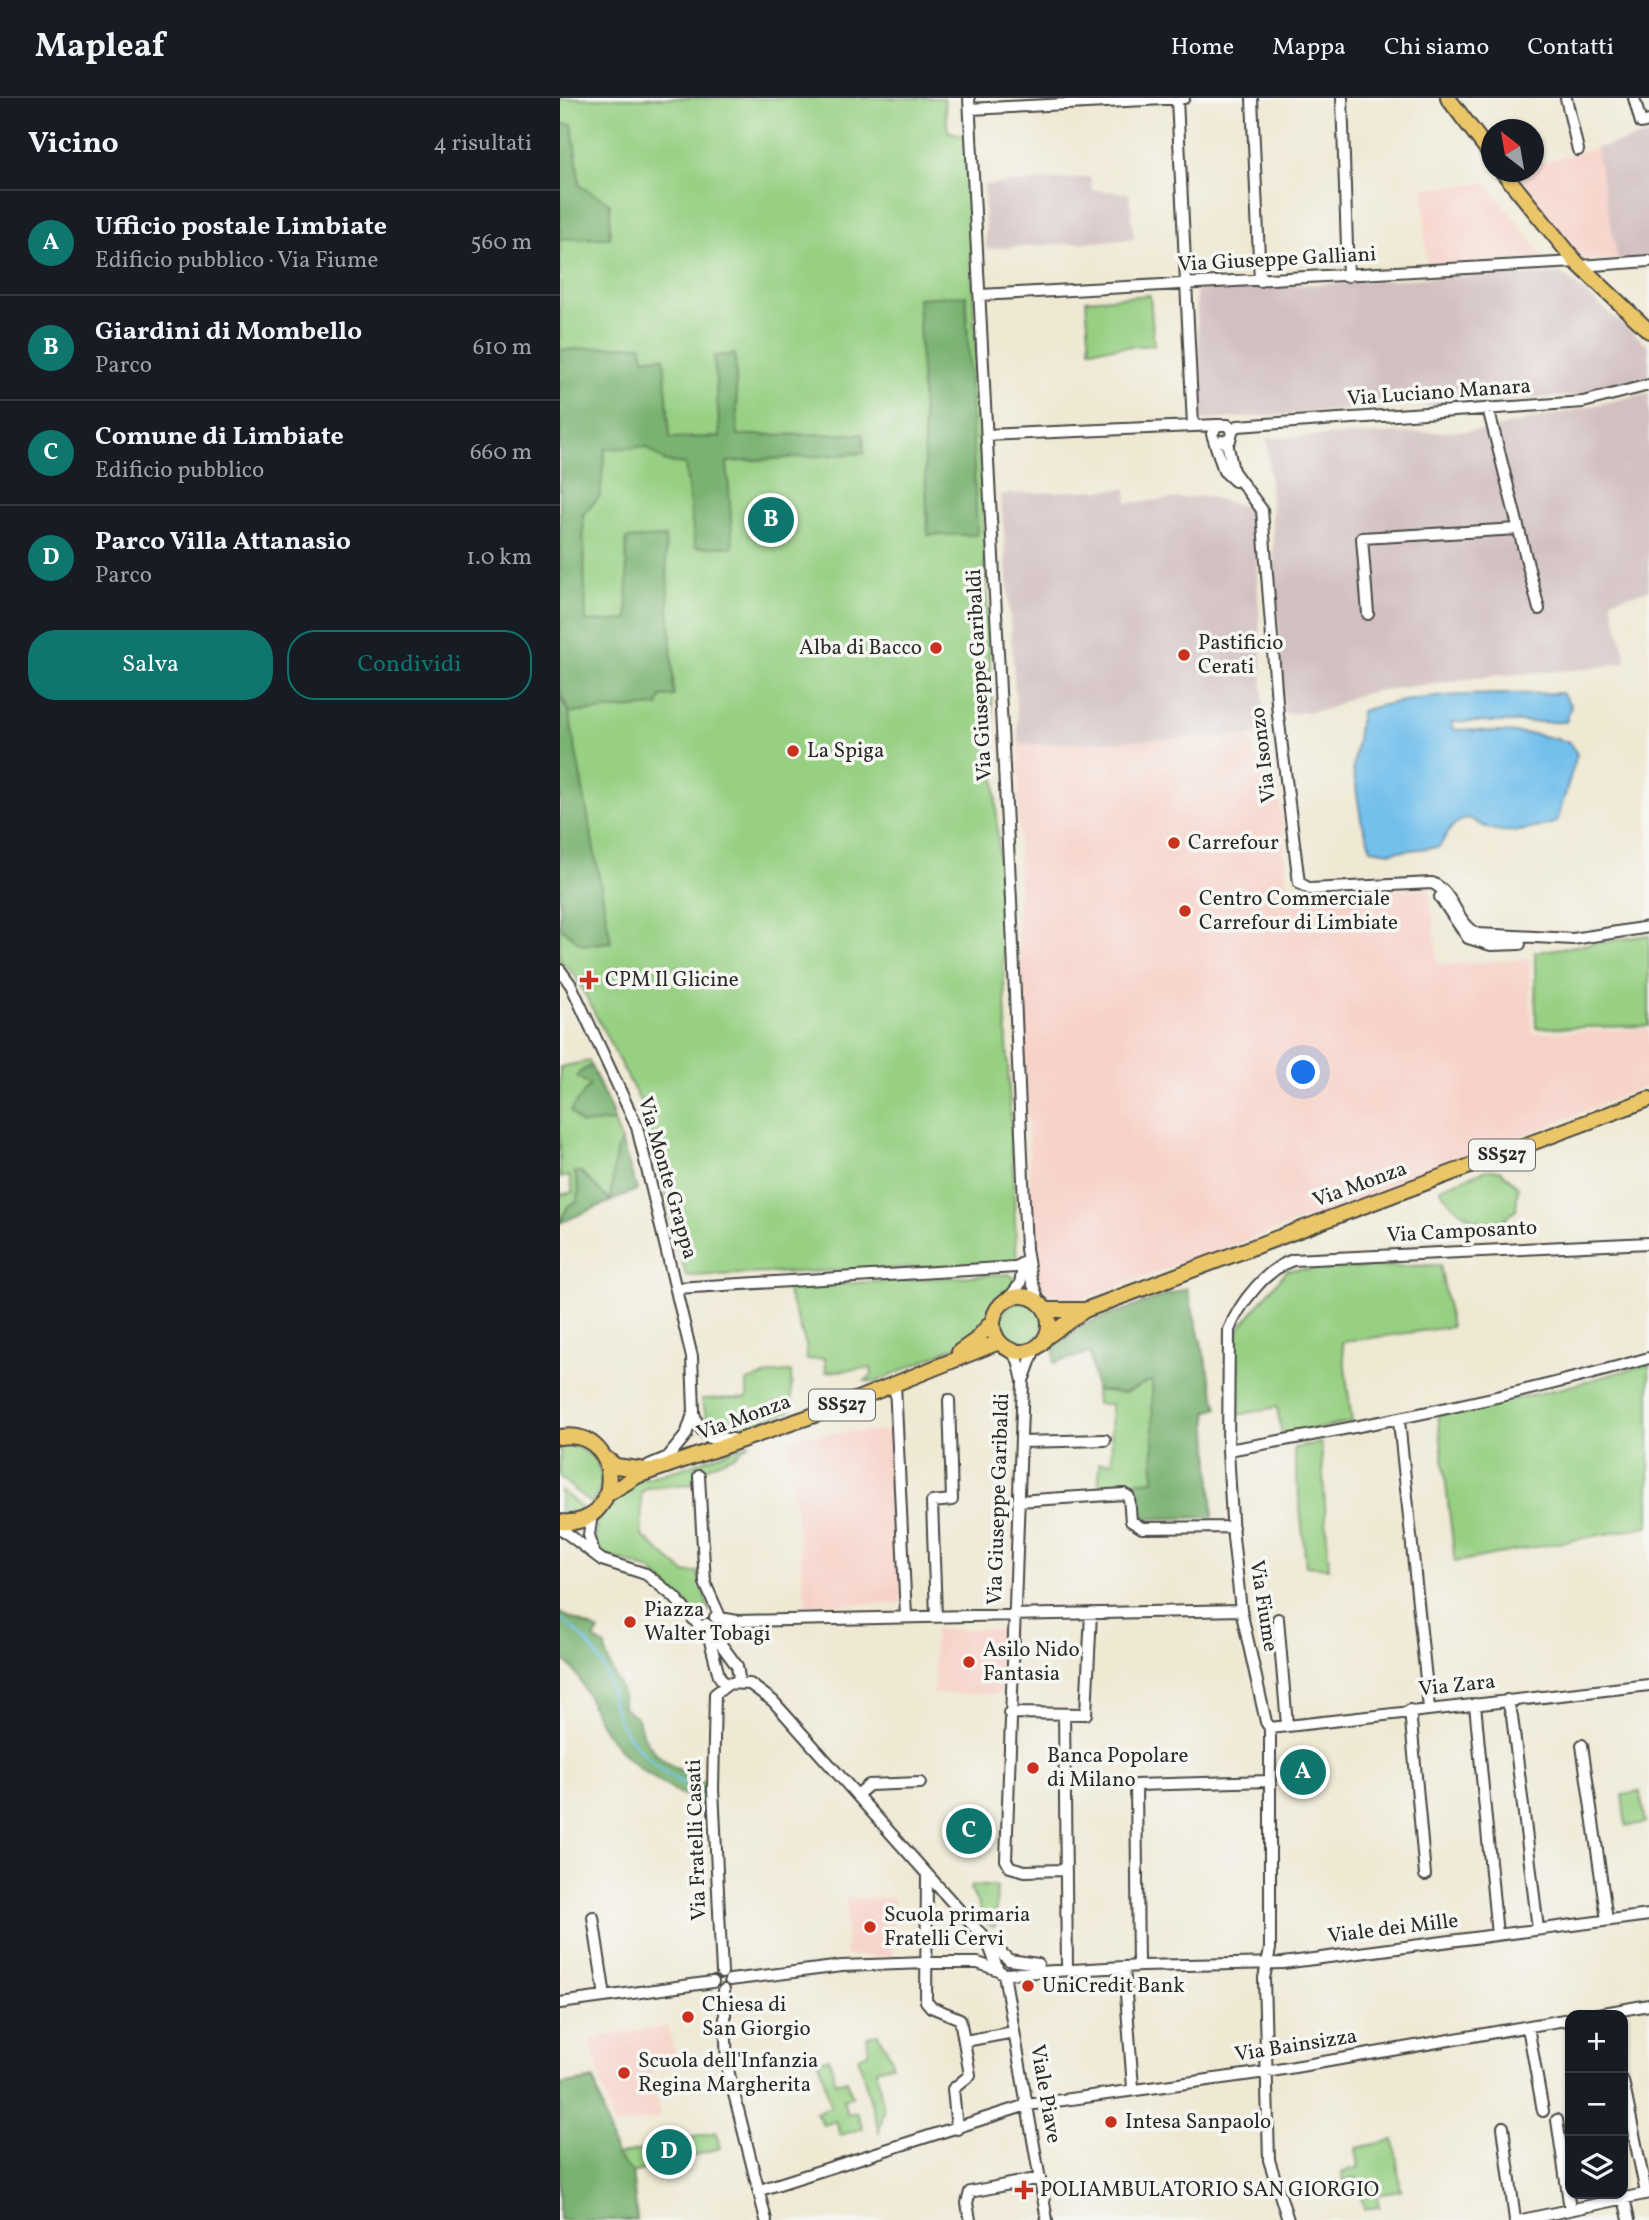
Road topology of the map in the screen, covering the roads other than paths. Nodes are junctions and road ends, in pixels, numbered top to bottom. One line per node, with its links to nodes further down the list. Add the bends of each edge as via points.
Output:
1 (1184, 98): 8 (street)
2 (1252, 98): 18 (street)
3 (1342, 98): 17 (street)
4 (1448, 98): 12 (main road)
5 (1566, 98): 13 (street)
6 (1634, 98): 11 (street, via 1641,122)
7 (1159, 99): 8 (street); 9 (street)
8 (1177, 99): 19 (street)
9 (1078, 100): 10 (street)
10 (970, 104): 20 (street, Via Giuseppe Garibaldi)
11 (1649, 121)
12 (1481, 142)
13 (1578, 149)
14 (1511, 182): 16 (main road)
15 (1649, 261): 16 (street, Via Giuseppe Galliani)
16 (1578, 264): 17 (street, Via Giuseppe Galliani); 21 (main road)
17 (1348, 276): 18 (street, Via Giuseppe Galliani)
18 (1260, 281): 19 (street, Via Giuseppe Galliani)
19 (1185, 285): 20 (street, Via Giuseppe Galliani); 24 (street)
20 (980, 295): 25 (street, Via Giuseppe Garibaldi)
21 (1649, 331)
22 (1649, 385): 23 (street, Via Luciano Manara, via 1583,402)
23 (1488, 408): 26 (street, Via Luciano Manara, via 1238,426 1232,429 1231,438); 27 (street)
24 (1195, 425): 25 (street); 26 (street)
25 (987, 435): 34 (street, Via Giuseppe Garibaldi)
26 (1218, 436): 30 (street, Via Isonzo, via 1224,471 1262,510 1296,878 1310,889 1432,883 1444,891 1474,932 1555,940)
27 (1518, 529): 28 (street); 29 (street, via 1362,538)
28 (1539, 609)
29 (1367, 614)
30 (1649, 927)
31 (560, 970): 37 (street, Via Monte Grappa, via 637,1127)
32 (1649, 1099): 40 (main road, Via Monza / SS527)
33 (1649, 1243): 36 (street, Via Camposanto, via 1298,1259)
34 (1026, 1250): 35 (street, Via Giuseppe Garibaldi); 39 (street, Via Giuseppe Garibaldi)
35 (1024, 1262): 37 (street, via 1016,1268); 38 (street, Via Giuseppe Garibaldi, via 1020,1284)
36 (1278, 1267): 55 (street, Via Fiume, via 1229,1330)
37 (677, 1288): 49 (street, Via Monte Grappa, via 694,1376)
38 (1009, 1298): 39 (main road, via 1026,1296); 41 (main road)
39 (1043, 1307): 40 (main road, Via Monza / SS527); 42 (main road, via 1049,1326)
40 (1085, 1310): 42 (main road, Via Monza / SS527)
41 (992, 1322): 43 (main road); 45 (main road, Via Monza / SS527, via 967,1348)
42 (1040, 1343): 43 (main road, via 1023,1352); 46 (street, Via Giuseppe Garibaldi)
43 (1004, 1346): 45 (main road, Via Monza / SS527); 46 (street, Via Giuseppe Garibaldi, via 1018,1360)
44 (1649, 1358): 50 (street, via 1531,1392)
45 (918, 1375): 47 (main road, Via Monza / SS527)
46 (1023, 1381): 54 (street, Via Giuseppe Garibaldi)
47 (895, 1384): 51 (main road, Via Monza / SS527); 71 (street)
48 (949, 1400): 72 (street, via 952,1500 932,1502)
49 (694, 1411): 51 (street, via 700,1430 715,1440); 58 (street, Via Monte Grappa, via 686,1435 668,1457)
50 (1399, 1420): 55 (street); 82 (street)
51 (764, 1433): 57 (main road, Via Monza / SS527)
52 (560, 1437): 56 (main road, via 580,1438)
53 (1105, 1440): 54 (street)
54 (1021, 1442): 61 (street, Via Giuseppe Garibaldi)
55 (1228, 1450): 64 (street, Via Fiume)
56 (599, 1451): 58 (main road, via 608,1462); 60 (main road, via 610,1472)
57 (661, 1468): 58 (main road, Via Monza / SS527); 60 (main road, Via Monza / SS527, via 628,1479)
58 (629, 1469)
59 (699, 1476): 73 (street, via 705,1583)
60 (606, 1495): 62 (main road, SS527)
61 (1018, 1501): 64 (street, via 1124,1494 1129,1497 1132,1521 1142,1528); 70 (street, Via Giuseppe Garibaldi)
62 (592, 1513): 63 (main road, via 577,1521); 66 (street, via 589,1535)
63 (560, 1522)
64 (1233, 1527): 68 (street, Via Fiume)
65 (560, 1528): 66 (street)
66 (598, 1558): 67 (street, via 646,1574)
67 (674, 1597): 73 (street); 75 (street)
68 (1241, 1610): 69 (street); 87 (street, Via Fiume)
69 (1091, 1613): 70 (street); 85 (street, via 1086,1714)
70 (1013, 1614): 72 (street); 84 (street, Via Giuseppe Garibaldi)
71 (906, 1616): 72 (street); 73 (street)
72 (936, 1616)
73 (717, 1619): 75 (street); 75 (street)
74 (1278, 1619): 86 (street)
75 (720, 1649): 76 (street); 77 (street)
76 (738, 1668): 77 (street, Via Fratelli Casati, via 739,1678); 79 (street, via 761,1683)
77 (727, 1681): 79 (street, via 750,1684); 108 (street, Via Fratelli Casati, via 712,1692 713,1789)
78 (1649, 1685): 80 (street, Via Zara)
79 (773, 1700): 89 (street)
80 (1507, 1700): 81 (street, Via Zara); 100 (street)
81 (1475, 1704): 82 (street, Via Zara); 101 (street)
82 (1429, 1708): 83 (street, Via Zara)
83 (1410, 1710): 86 (street, Via Zara); 96 (street)
84 (1009, 1713): 85 (street); 94 (street, Via Giuseppe Garibaldi, via 1006,1860 1012,1869)
85 (1064, 1714): 94 (street)
86 (1287, 1725): 87 (street, Via Zara)
87 (1270, 1728): 90 (street, Via Fiume)
88 (1582, 1745): 99 (street)
89 (842, 1779): 92 (street); 93 (street, via 887,1838)
90 (1269, 1781): 104 (street, Via Fiume, via 1270,1950); 105 (street, via 1136,1785)
91 (920, 1783): 92 (street, via 869,1785)
92 (858, 1795): 93 (street)
93 (905, 1849): 95 (street)
94 (1064, 1870): 103 (street)
95 (928, 1875): 102 (street); 107 (street)
96 (1425, 1875)
97 (1649, 1915): 99 (street, Viale dei Mille)
98 (593, 1917): 111 (street)
99 (1607, 1920): 100 (street, Viale dei Mille)
100 (1538, 1929): 101 (street, Viale dei Mille)
101 (1497, 1935): 104 (street, Viale dei Mille)
102 (926, 1963): 107 (street); 108 (street); 118 (street, via 928,2005 960,2018)
103 (1067, 1964): 105 (street, Viale dei Mille); 107 (street, Viale dei Mille)
104 (1266, 1964): 105 (street, Viale dei Mille); 119 (street, Via Fiume)
105 (1140, 1966): 106 (street, Viale dei Mille)
106 (1124, 1967): 107 (street, Viale dei Mille); 120 (street)
107 (1003, 1968): 117 (street, Viale Piave)
108 (726, 1976): 109 (street, via 715,1977); 110 (street, via 730,1984)
109 (713, 1982): 110 (street); 111 (street)
110 (724, 1990): 128 (street, via 727,2066)
111 (605, 1997): 112 (street)
112 (560, 2003)
113 (1649, 2005): 114 (street)
114 (1627, 2010)
115 (1565, 2020): 116 (street, Via Bainsizza)
116 (1528, 2027): 119 (street, Via Bainsizza); 123 (street)
117 (1014, 2032): 118 (street); 122 (street, Viale Piave)
118 (965, 2041): 126 (street, via 970,2075 953,2089)
119 (1266, 2072): 120 (street, Via Bainsizza); 137 (street, Via Fiume, via 1269,2160)
120 (1133, 2088): 122 (street, Via Bainsizza)
121 (1628, 2104): 129 (street)
122 (1027, 2105): 126 (street, Via Bainsizza); 127 (street, Viale Piave)
123 (1544, 2112)
124 (1557, 2120): 133 (street)
125 (1503, 2127): 138 (street)
126 (957, 2129): 128 (street, Via Bainsizza)
127 (1040, 2178): 135 (street, via 970,2192); 136 (street, Viale Piave)
128 (760, 2190): 134 (street)
129 (1647, 2193): 130 (street)
130 (1628, 2197)
131 (1619, 2199): 133 (street)
132 (1624, 2199): 140 (street)
133 (1570, 2209): 139 (street)
134 (766, 2220)
135 (971, 2220)
136 (1046, 2220)
137 (1288, 2220)
138 (1515, 2220)
139 (1522, 2220)
140 (1629, 2220)

